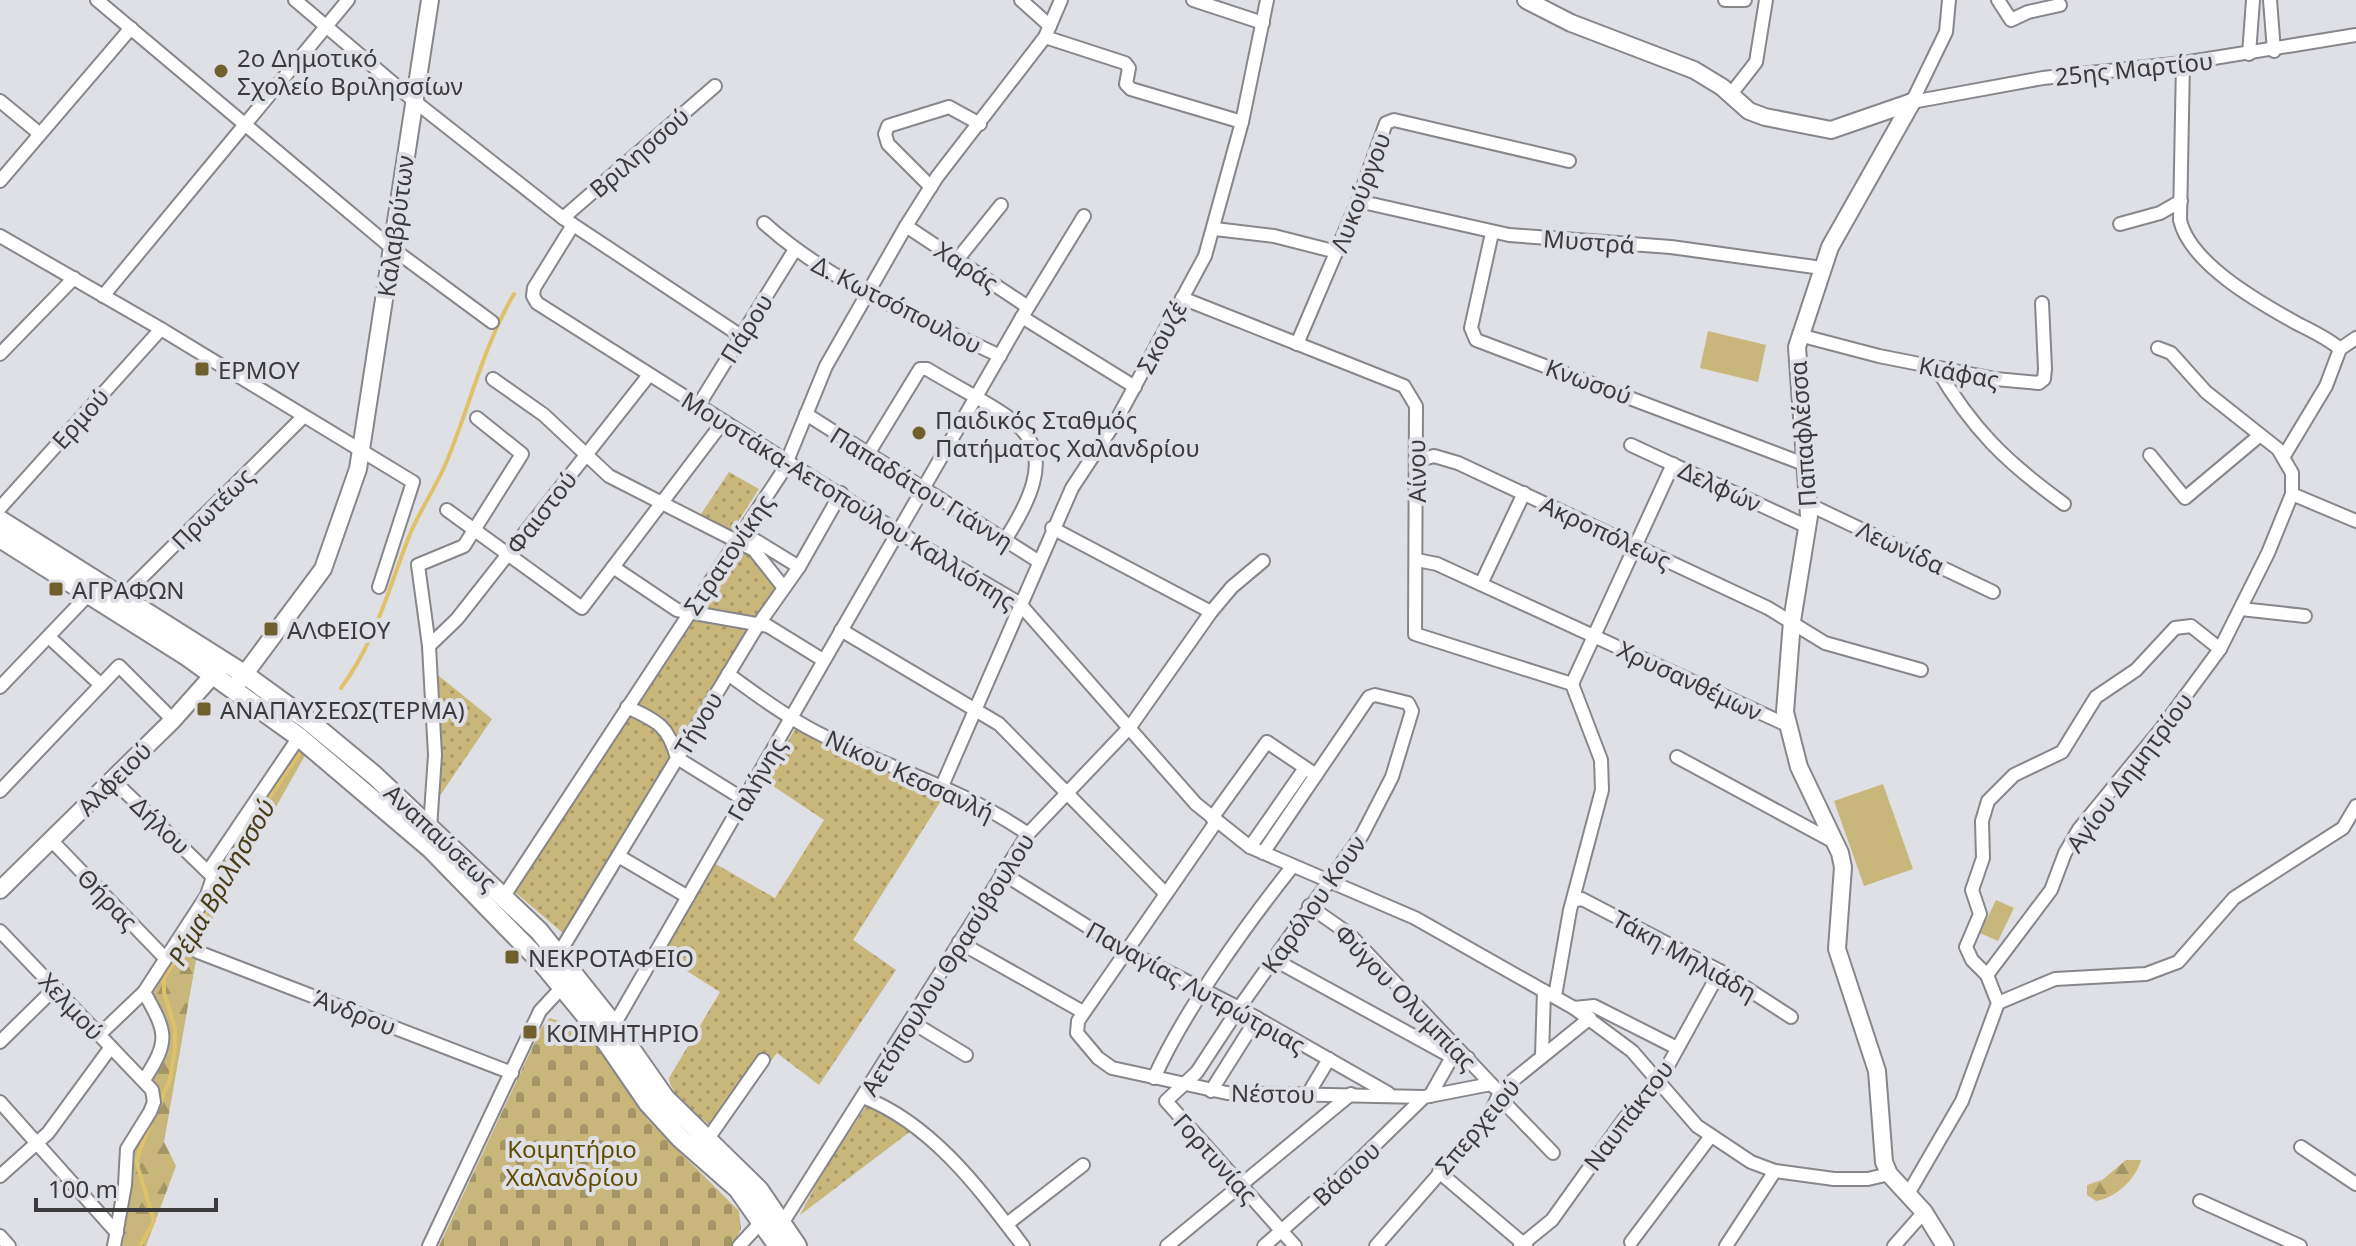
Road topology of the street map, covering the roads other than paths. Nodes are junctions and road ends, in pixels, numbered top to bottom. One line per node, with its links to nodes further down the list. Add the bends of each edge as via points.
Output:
1 (97, 0): 20 (street)
2 (295, 0): 19 (street)
3 (348, 0): 19 (street)
4 (430, 0): 28 (street, Καλαβρύτων)
5 (1021, 0): 21 (street)
6 (1061, 0): 21 (street, Στρατονίκης)
7 (1193, 0): 18 (street)
8 (1267, 0): 18 (street, Σκουζέ)
9 (1526, 0): 27 (street, via 1571,23 1684,65)
10 (1725, 0): 11 (street)
11 (1745, 0)
12 (1766, 0): 27 (street, via 1756,62)
13 (1949, 0): 30 (street, Παπαφλέσσα, via 1946,32)
14 (1998, 0): 17 (street, via 2011,20)
15 (2253, 0): 24 (street)
16 (2270, 0): 23 (street)
17 (2060, 5)
18 (1263, 23): 31 (street, Σκουζέ)
19 (327, 27): 28 (street); 32 (street)
20 (131, 28): 32 (street); 34 (street)
21 (1047, 32): 31 (street, via 1125,63 1131,89); 33 (street, Στρατονίκης)
22 (2356, 35): 23 (street, 25ης Μαρτίου)
23 (2274, 51): 24 (street, 25ης Μαρτίου)
24 (2249, 54): 25 (street, 25ης Μαρτίου)
25 (2183, 63): 30 (street, 25ης Μαρτίου, via 2073,73); 39 (street)
26 (715, 86): 42 (street, Βριλησσού)
27 (1731, 94): 30 (street, via 1755,114 1824,130)
28 (413, 100): 42 (street); 49 (street, Καλαβρύτων)
29 (0, 101): 34 (street)
30 (1912, 102): 53 (street, Παπαφλέσσα)
31 (1242, 122): 46 (street, Σκουζέ)
32 (244, 124): 49 (street); 56 (street)
33 (980, 124): 37 (street, Στρατονίκης); 37 (street, via 949,107 888,126 888,144)
34 (40, 134): 36 (street)
35 (1569, 161): 38 (street, Λυκούργου, via 1390,121 1383,127)
36 (0, 181)
37 (931, 187): 45 (street, Στρατονίκης)
38 (1358, 201): 47 (street, Μυστρά); 51 (street, Λυκούργου)
39 (2181, 201): 44 (street); 67 (street, via 2185,235 2210,265)
40 (1001, 205): 52 (street)
41 (1084, 216): 59 (street)
42 (568, 221): 63 (street); 71 (street, Μουστάκα-Αετοπούλου Καλλιόπης, via 534,288 534,300)
43 (764, 223): 50 (street, Δ. Κωτσόπουλου)
44 (2120, 224)
45 (906, 226): 52 (street, Χαράς); 55 (street, Στρατονίκης)
46 (1215, 229): 51 (street, via 1274,236); 57 (street, Σκουζέ)
47 (1492, 233): 53 (street, Μυστρά, via 1683,248); 90 (street, Κνωσού, via 1471,328 1476,340)
48 (0, 236): 54 (street)
49 (393, 249): 60 (street); 82 (street, Καλαβρύτων)
50 (794, 251): 55 (street, Δ. Κωτσόπουλου); 63 (street, Πάρου)
51 (1337, 252): 65 (street, Λυκούργου)
52 (957, 260): 59 (street, Χαράς)
53 (1822, 268): 62 (street, Παπαφλέσσα)
54 (74, 278): 56 (street); 68 (street)
55 (868, 293): 69 (street, Δ. Κωτσόπουλου); 76 (street, Στρατονίκης, via 826,366)
56 (103, 296): 61 (street)
57 (1182, 298): 65 (street, Αίνου); 73 (street, Σκουζέ)
58 (2042, 303): 70 (street, Κιάφας, via 2042,382)
59 (1025, 312): 69 (street, Γαλήνης); 73 (street, Χαράς)
60 (492, 322)
61 (161, 329): 77 (street); 98 (street, Ερμού)
62 (1799, 335): 70 (street, Κιάφας); 90 (street, Παπαφλέσσα, via 1796,374)
63 (741, 336): 75 (street, Πάρου)
64 (2356, 338): 67 (street)
65 (1297, 344): 88 (street, Αίνου, via 1404,386 1416,406)
66 (2158, 348): 80 (street, via 2171,353 2206,392)
67 (2340, 349): 86 (street, via 2326,386)
68 (0, 354)
69 (1000, 356): 74 (street, Γαλήνης)
70 (1936, 367): 97 (street, via 1993,449)
71 (649, 375): 75 (street, Μουστάκα-Αετοπούλου Καλλιόπης); 84 (street, Φαιστού)
72 (493, 379): 84 (street, via 544,415)
73 (1135, 387): 103 (street, Σκουζέ)
74 (976, 400): 83 (street, via 920,369); 91 (street, Γαλήνης); 108 (street, via 1019,427 1036,449 1034,490)
75 (698, 406): 79 (street, Μουστάκα-Αετοπούλου Καλλιόπης)
76 (806, 414): 83 (street, Παπαδάτου Γιάννη); 87 (street, Στρατονίκης)
77 (303, 417): 82 (street); 121 (street, Πρωτέως)
78 (477, 418): 104 (street, via 522,453)
79 (723, 422): 87 (street, Μουστάκα-Αετοπούλου Καλλιόπης); 95 (street)
80 (2259, 436): 85 (street, via 2185,498); 86 (street)
81 (1631, 445): 89 (street, Δελφών)
82 (362, 452): 117 (street, via 413,482); 137 (street, Αλφειού, via 323,569 272,635)
83 (868, 454): 91 (street, Παπαδάτου Γιάννη)
84 (586, 455): 95 (street, via 614,479); 110 (street, Φαιστού)
85 (2150, 455)
86 (2284, 456): 94 (street, via 2292,473)
87 (788, 461): 92 (street, Μουστάκα-Αετοπούλου Καλλιόπης); 107 (street, Στρατονίκης)
88 (1416, 461): 93 (street, Ακροπόλεως, via 1440,457); 111 (street, Αίνου)
89 (1673, 464): 102 (street, Δελφών); 109 (street)
90 (1804, 464): 96 (street, Παπαφλέσσα)
91 (925, 490): 105 (street, Γαλήνης); 108 (street, Παπαδάτου Γιάννη)
92 (841, 493): 105 (street, Μουστάκα-Αετοπούλου Καλλιόπης); 115 (street, Τήνου)
93 (1524, 493): 109 (street, Ακροπόλεως); 116 (street)
94 (2292, 494): 101 (street); 123 (street, Αγίου Δημητρίου)
95 (662, 503): 107 (street); 114 (street)
96 (1808, 504): 102 (street, Παπαφλέσσα); 119 (street, Λεωνίδα)
97 (2064, 504)
98 (0, 508)
99 (447, 510): 104 (street)
100 (0, 520): 121 (main road, Αναπαύσεως)
101 (2356, 521)
102 (1808, 527): 127 (street, Παπαφλέσσα)
103 (1052, 528): 112 (street, Σκουζέ); 124 (street)
104 (476, 531): 110 (street); 132 (street, via 459,550 418,565)
105 (900, 533): 122 (street, Μουστάκα-Αετοπούλου Καλλιόπης); 129 (street, Γαλήνης)
106 (0, 538): 120 (main road, Αναπαύσεως)
107 (735, 540): 115 (street, via 755,540); 118 (street, via 757,553); 125 (street, Στρατονίκης)
108 (1005, 540): 112 (street, Παπαδάτου Γιάννη)
109 (1634, 546): 127 (street, Ακροπόλεως); 130 (street)
110 (508, 554): 114 (street, via 582,608); 132 (street, Φαιστού, via 444,635)
111 (1417, 560): 116 (street, Χρυσανθέμων); 138 (street, Αίνου, via 1415,634)
112 (1038, 561): 122 (street, Σκουζέ)
113 (1263, 561): 124 (street, Αετόπουλου Θρασύβουλου)
114 (613, 567): 125 (street)
115 (799, 567): 118 (street, Τήνου)
116 (1481, 584): 130 (street, Χρυσανθέμων)
117 (379, 587)
118 (784, 588): 128 (street, Τήνου)
119 (1993, 592)
120 (88, 595): 131 (street); 137 (main road, Αναπαύσεως)
121 (121, 598): 137 (main road, Αναπαύσεως)
122 (1019, 603): 142 (street, Σκουζέ); 146 (street, Μουστάκα-Αετοπούλου Καλλιόπης)
123 (2241, 609): 126 (street); 133 (street, Αγίου Δημητρίου)
124 (1211, 612): 146 (street, Αετόπουλου Θρασύβουλου)
125 (687, 614): 128 (street); 141 (street, Στρατονίκης)
126 (2305, 616)
127 (1792, 621): 135 (street, Ακροπόλεως, via 1833,647); 145 (street, Παπαφλέσσα)
128 (758, 625): 134 (street); 136 (street, Τήνου)
129 (841, 630): 134 (street, Γαλήνης); 142 (street)
130 (1593, 634): 138 (street); 145 (street, Χρυσανθέμων)
131 (50, 638): 139 (street); 140 (street)
132 (429, 646): 160 (street, via 435,785)
133 (2220, 649): 185 (street, Αγίου Δημητρίου, via 2079,829 2051,890); 185 (street, via 2191,626 2175,628 2136,670 2096,697 2062,752 2014,775 1988,801 1982,821 1983,858 1972,890 1980,914 1966,947)
134 (823, 660): 143 (street, Γαλήνης)
135 (1921, 670)
136 (728, 674): 143 (street, Νίκου Κεσσανλή); 149 (street, Τήνου)
137 (229, 675): 144 (street, Αλφειού); 147 (main road, Αναπαύσεως); 160 (main road, Αναπαύσεως, via 325,733)
138 (1572, 684): 175 (street, via 1603,772)
139 (101, 685): 144 (street, via 119,666); 153 (street)
140 (0, 687)
141 (627, 707): 149 (street, via 663,726); 173 (street, Στρατονίκης)
142 (974, 709): 152 (street, Σκουζέ); 154 (street, via 999,724)
143 (791, 719): 152 (street, Νίκου Κεσσανλή); 155 (street, Γαλήνης)
144 (173, 720): 151 (street, Αλφειού)
145 (1787, 725): 163 (street, Παπαφλέσσα, via 1808,788)
146 (1130, 727): 154 (street, Αετόπουλου Θρασύβουλου); 158 (street, Μουστάκα-Αετοπούλου Καλλιόπης)
147 (299, 737): 160 (main road, Αναπαύσεως); 168 (street)
148 (1677, 757): 163 (street)
149 (677, 758): 155 (street); 166 (street, Τήνου)
150 (1311, 772): 158 (street, via 1267,742); 164 (street); 165 (street); 170 (street, Καρόλου Κουν, via 1369,697 1411,706 1385,794)
151 (113, 780): 162 (street, Αλφειού); 168 (street, Δήλου)
152 (942, 786): 161 (street, Νίκου Κεσσανλή)
153 (0, 791)
154 (1065, 793): 161 (street, Αετόπουλου Θρασύβουλου); 172 (street)
155 (743, 799): 174 (street, Γαλήνης)
156 (2356, 806): 159 (street)
157 (2356, 818): 159 (street)
158 (1214, 820): 164 (street, Μουστάκα-Αετοπούλου Καλλιόπης); 172 (street)
159 (2343, 828): 191 (street, via 2234,898 2191,950 2166,968 2055,979)
160 (417, 834): 173 (main road, Αναπαύσεως); 186 (main road, Αναπαύσεως, via 450,878)
161 (1028, 834): 169 (street, Αετόπουλου Θρασύβουλου)
162 (51, 840): 171 (street, Αλφειού); 182 (street, Θήρας)
163 (1836, 843): 231 (street, Παπαφλέσσα, via 1843,867 1837,949 1877,1071)
164 (1250, 847): 165 (street, Μουστάκα-Αετοπούλου Καλλιόπης)
165 (1263, 853): 167 (street, Μουστάκα-Αετοπούλου Καλλιόπης)
166 (620, 857): 174 (street); 181 (street, Τήνου)
167 (1292, 867): 170 (street, Μουστάκα-Αετοπούλου Καλλιόπης); 188 (street)
168 (209, 870): 182 (street, via 210,890)
169 (1002, 873): 178 (street, Αετόπουλου Θρασύβουλου); 179 (street, Παναγίας Λυτρώτριας)
170 (1329, 883): 176 (street, Καρόλου Κουν); 190 (street, Μουστάκα-Αετοπούλου Καλλιόπης, via 1415,918)
171 (0, 890)
172 (1166, 894): 179 (street)
173 (504, 896): 181 (main road, Αναπαύσεως)
174 (688, 897): 199 (street, Γαλήνης)
175 (1576, 900): 184 (street, Τάκη Μηλιάδη); 190 (street)
176 (1309, 906): 183 (street, Καρόλου Κουν); 207 (street, Φύγου Ολυμπίας, via 1349,934)
177 (0, 931): 187 (street, Χελμού)
178 (959, 942): 194 (street); 198 (street, Αετόπουλου Θρασύβουλου)
179 (1125, 950): 188 (street, Παναγίας Λυτρώτριας); 194 (street)
180 (198, 952): 210 (street, Άνδρου)
181 (558, 955): 186 (main road, Αναπαύσεως)
182 (165, 958): 189 (street)
183 (1273, 959): 192 (street, Καρόλου Κουν); 206 (street)
184 (1720, 971): 195 (street, Τάκη Μηλιάδη); 203 (street, Ναυπάκτου)
185 (1987, 975): 191 (street)
186 (568, 981): 199 (main road, Αναπαύσεως); 210 (street, via 540,1011); 239 (main road, Αναπαύσεως, via 648,1103)
187 (56, 987): 200 (street, Χελμού); 201 (street)
188 (1206, 990): 192 (street, Παναγίας Λυτρώτριας); 211 (street)
189 (144, 992): 200 (street); 212 (street, via 164,1034 160,1055)
190 (1550, 993): 193 (street, Μουστάκα-Αετοπούλου Καλλιόπης); 205 (street)
191 (1998, 1003): 235 (street, via 1962,1101)
192 (1239, 1008): 196 (street, Παναγίας Λυτρώτριας); 214 (street, Καρόλου Κουν)
193 (1574, 1008): 197 (street, Μουστάκα-Αετοπούλου Καλλιόπης); 203 (street, via 1594,1006)
194 (1083, 1012): 211 (street, Νέστου, via 1076,1027 1079,1037 1105,1064)
195 (1791, 1017)
196 (1257, 1018): 208 (street, Παναγίας Λυτρώτριας); 216 (street)
197 (1590, 1018): 205 (street, Σπερχειού); 213 (street, Μουστάκα-Αετοπούλου Καλλιόπης, via 1632,1051)
198 (910, 1021): 204 (street); 221 (street, Αετόπουλου Θρασύβουλου)
199 (614, 1025): 224 (main road, Αναπαύσεως, via 665,1098)
200 (100, 1034): 202 (street, Χελμού)
201 (0, 1042)
202 (111, 1047): 212 (street, Χελμού); 225 (street)
203 (1677, 1048): 213 (street, Ναυπάκτου)
204 (966, 1055)
205 (1542, 1055): 215 (street, Σπερχειού)
206 (1452, 1057): 207 (street); 220 (street, Βάσιου)
207 (1468, 1058): 215 (street, Φύγου Ολυμπίας)
208 (1329, 1059): 217 (street); 219 (street, Παναγίας Λυτρώτριας)
209 (763, 1060): 224 (street)
210 (512, 1073): 246 (street)
211 (1154, 1078): 214 (street, Νέστου)
212 (144, 1080): 242 (street, via 154,1102 127,1149)
213 (1659, 1082): 223 (street, Μουστάκα-Αετοπούλου Καλλιόπης); 244 (street, Ναυπάκτου, via 1625,1118 1552,1220)
214 (1184, 1086): 216 (street, Νέστου); 234 (street, Γορτυνίας, via 1166,1101)
215 (1496, 1090): 220 (street, Νέστου); 227 (street, Φύγου Ολυμπίας); 230 (street, Σπερχειού, via 1489,1117)
216 (1211, 1091): 217 (street, Νέστου)
217 (1308, 1094): 218 (street, Νέστου)
218 (1351, 1094): 219 (street, Νέστου); 234 (street)
219 (1393, 1095): 220 (street, Νέστου)
220 (1427, 1096): 240 (street, Βάσιου)
221 (863, 1097): 238 (street, via 932,1140); 239 (street, Αετόπουλου Θρασύβουλου)
222 (0, 1102): 225 (street)
223 (1711, 1136): 229 (street, Μουστάκα-Αετοπούλου Καλλιόπης); 243 (street)
224 (707, 1140): 239 (main road, Αναπαύσεως, via 751,1181)
225 (38, 1145): 232 (street); 242 (street)
226 (2301, 1147): 233 (street)
227 (1553, 1153)
228 (1083, 1165): 238 (street)
229 (1775, 1171): 231 (street, Μουστάκα-Αετοπούλου Καλλιόπης, via 1834,1179); 254 (street)
230 (1439, 1172): 244 (street); 253 (street, Σπερχειού)
231 (1889, 1174): 235 (street)
232 (0, 1176)
233 (2356, 1184)
234 (1240, 1186): 240 (street, Γορτυνίας); 250 (street)
235 (1908, 1194): 237 (street)
236 (2200, 1201): 257 (street)
237 (1924, 1212): 255 (street); 256 (street)
238 (1007, 1224): 249 (street)
239 (773, 1226): 247 (street, Αετόπουλου Θρασύβουλου); 248 (main road, Αναπαύσεως)
240 (1282, 1232): 251 (street, Βάσιου); 252 (street, Γορτυνίας)
241 (0, 1236): 245 (street)
242 (116, 1240)
243 (1631, 1242)
244 (1523, 1245)
245 (9, 1246)
246 (429, 1246)
247 (739, 1246)
248 (797, 1246)
249 (1023, 1246)
250 (1168, 1246)
251 (1264, 1246)
252 (1295, 1246)
253 (1376, 1246)
254 (1726, 1246)
255 (1894, 1246)
256 (1945, 1246)
257 (2300, 1246)

